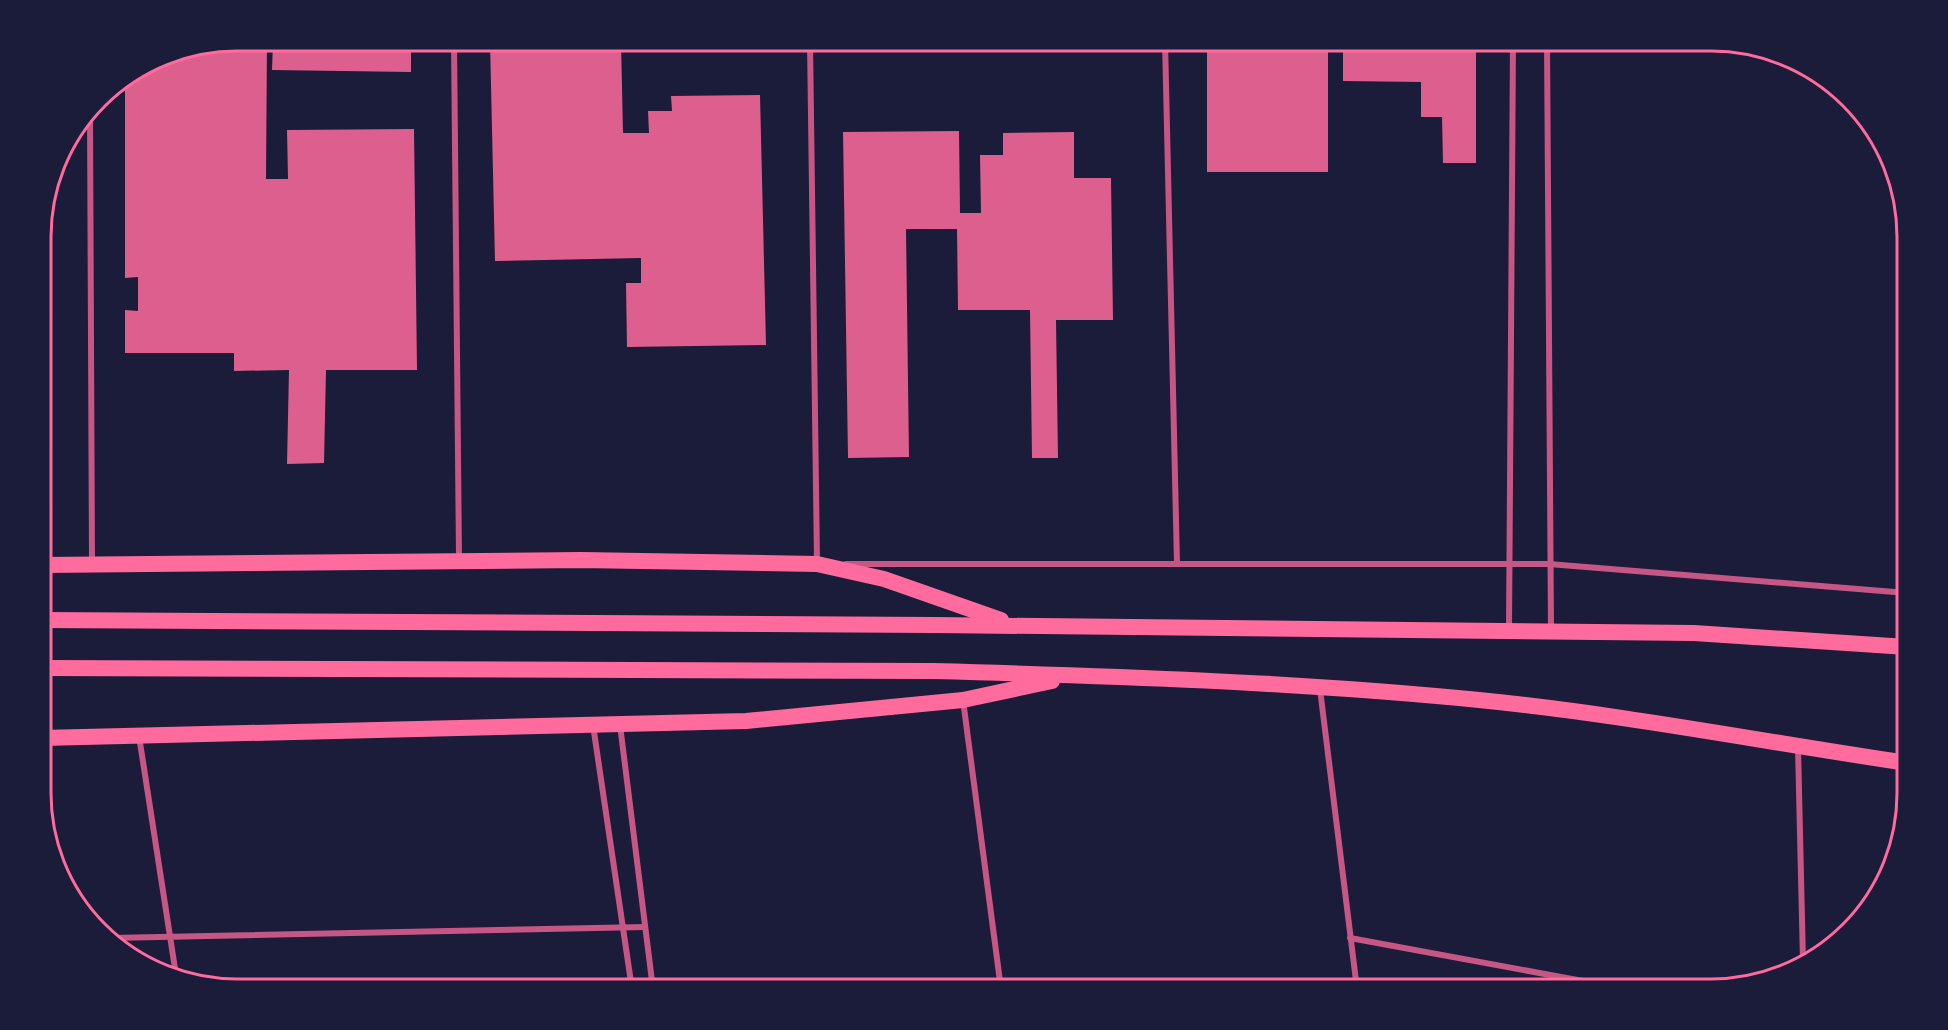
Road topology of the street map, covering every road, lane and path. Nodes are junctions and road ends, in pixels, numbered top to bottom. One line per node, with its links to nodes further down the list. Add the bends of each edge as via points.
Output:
1 (454, 51): 7 (street)
2 (810, 51): 8 (street)
3 (1165, 51): 9 (street)
4 (1513, 51): 10 (street)
5 (1547, 51): 11 (street)
6 (90, 123): 13 (street)
7 (459, 561): 8 (highway); 13 (highway)
8 (817, 564): 9 (street); 16 (highway, via 884,579)
9 (1177, 564): 10 (street)
10 (1510, 564): 11 (street); 17 (street)
11 (1549, 564): 14 (street); 18 (street)
12 (51, 565): 13 (highway)
13 (92, 565)
14 (1897, 592)
15 (51, 620): 16 (highway)
16 (1015, 625): 17 (highway)
17 (1509, 631): 18 (highway)
18 (1551, 632): 19 (highway, via 1694,633)
19 (1897, 646)
20 (51, 668): 21 (highway, via 933,671)
21 (1080, 675): 22 (highway); 23 (highway)
22 (1320, 688): 28 (highway, via 1479,700 1652,722); 34 (street)
23 (963, 700): 24 (highway, via 746,721); 39 (street)
24 (620, 723): 25 (highway); 30 (street)
25 (592, 725): 26 (highway); 31 (street)
26 (139, 736): 27 (highway); 32 (street)
27 (51, 738)
28 (1798, 747): 29 (highway); 35 (street)
29 (1897, 762)
30 (645, 927): 31 (street); 38 (street)
31 (624, 929): 32 (street); 37 (street)
32 (170, 937): 33 (street); 36 (street)
33 (120, 938)
34 (1350, 938): 40 (street); 41 (street)
35 (1803, 955)
36 (175, 968)
37 (631, 979)
38 (652, 979)
39 (1000, 979)
40 (1356, 979)
41 (1572, 979)

